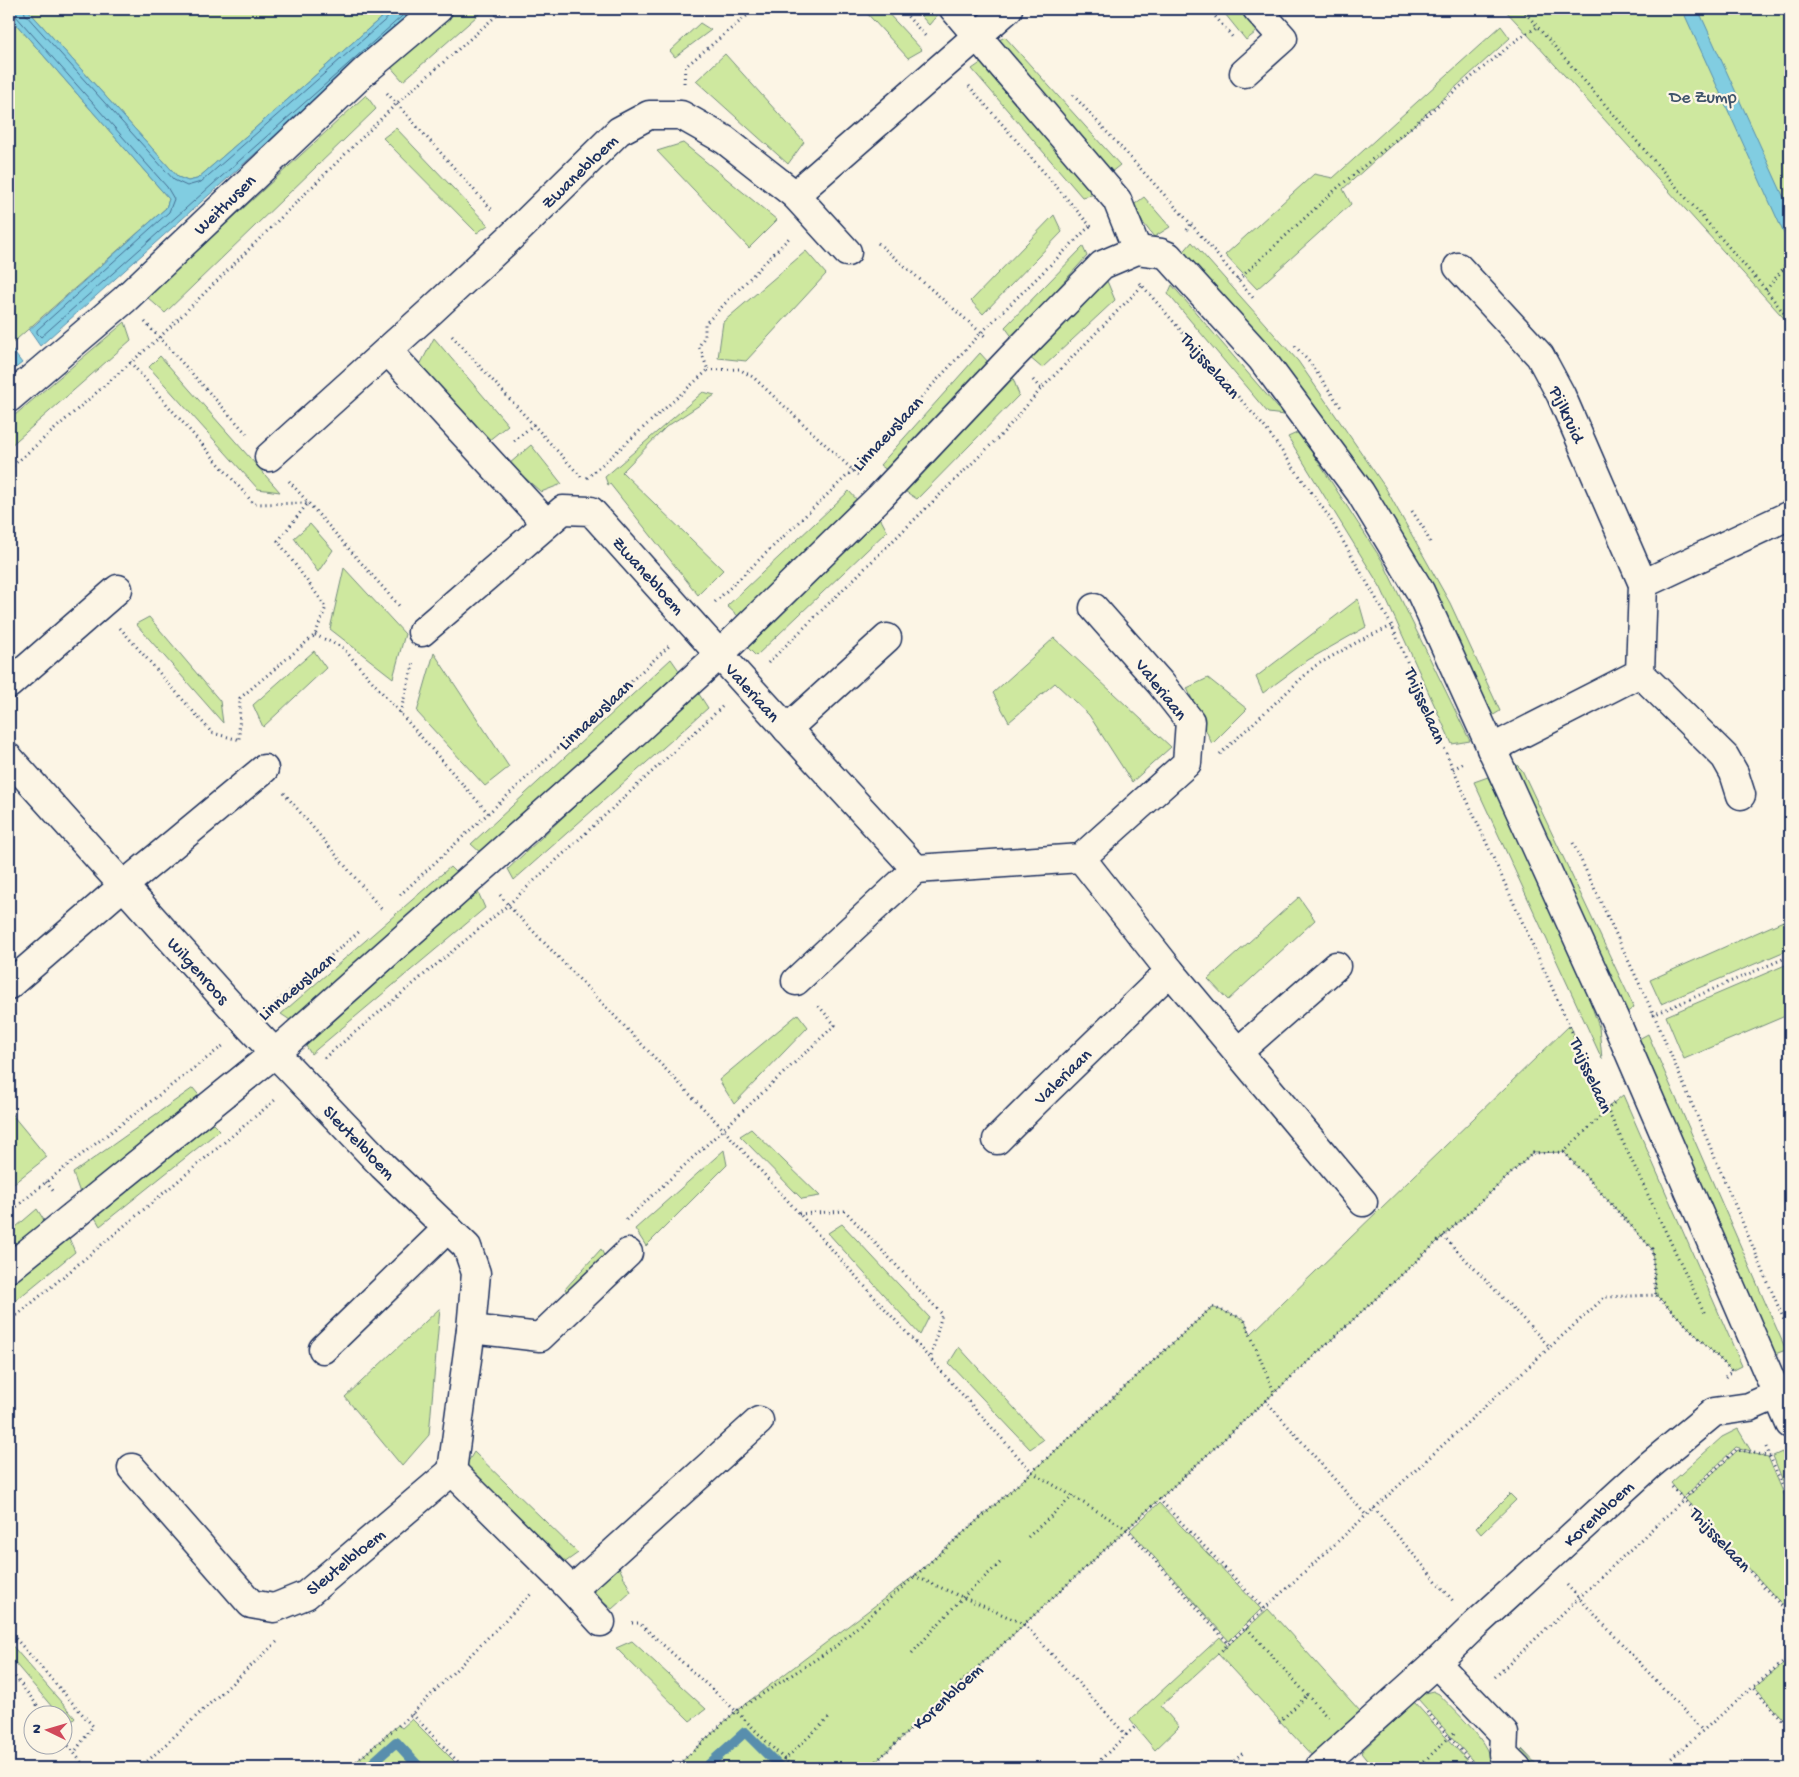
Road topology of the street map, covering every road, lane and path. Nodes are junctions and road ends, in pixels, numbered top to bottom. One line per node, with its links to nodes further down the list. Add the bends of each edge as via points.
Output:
1 (438, 9): 14 (street, Weithusen)
2 (504, 9): 15 (path)
3 (755, 9): 16 (path, via 685,67)
4 (901, 9): 12 (path, Thijsselaan)
5 (954, 9): 11 (street)
6 (1008, 9): 11 (street)
7 (1209, 9): 13 (path)
8 (1257, 9): 13 (street, via 1283,38)
9 (1522, 9): 10 (path)
10 (1539, 26): 27 (path, via 1518,39 1335,190); 28 (path)
11 (978, 36): 12 (street); 19 (street)
12 (948, 62): 18 (street); 21 (path, Thijsselaan)
13 (1249, 68)
14 (366, 70): 15 (path); 29 (street, Weithusen)
15 (396, 104): 22 (path); 33 (path)
16 (681, 115): 18 (street, Zwanebloem, via 726,140); 22 (street, Zwanebloem, via 649,115 619,131)
17 (1146, 175): 19 (path, Linnaeuslaan)
18 (795, 196): 20 (street, Zwanebloem)
19 (1117, 200): 21 (path, Linnaeuslaan); 24 (street)
20 (815, 216): 23 (street, Zwanebloem); 37 (path, via 783,243 705,324 705,336 699,346)
21 (1090, 226): 24 (path, Thijsselaan); 32 (path, Linnaeuslaan)
22 (514, 234): 30 (street, Zwanebloem)
23 (847, 252): 32 (path, via 875,240)
24 (1127, 254): 35 (street, Linnaeuslaan, via 1102,265); 51 (path, Thijsselaan, via 1266,429 1330,517); 61 (street, via 1160,253 1168,256 1261,358 1360,492 1420,591)
25 (1790, 257): 28 (path)
26 (1458, 266): 47 (street, Pijlkruid, via 1540,356 1561,395)
27 (1238, 280)
28 (1766, 290): 31 (path)
29 (124, 300): 33 (path); 39 (street, Weithusen)
30 (429, 312): 34 (street, Zwanebloem); 37 (path, via 584,481)
31 (1790, 321)
32 (981, 333): 35 (path); 42 (path, Linnaeuslaan)
33 (160, 337): 36 (path); 40 (path)
34 (388, 351): 40 (street, Zwanebloem); 46 (street)
35 (1012, 357): 38 (path); 43 (street, Linnaeuslaan)
36 (130, 362): 41 (path); 44 (path, via 254,504)
37 (708, 370): 42 (path, via 739,369 753,377)
38 (1041, 389)
39 (9, 398)
40 (269, 457): 44 (path)
41 (9, 469)
42 (854, 470): 43 (path); 50 (path, Linnaeuslaan)
43 (880, 497): 55 (street, Linnaeuslaan)
44 (308, 503): 52 (path); 53 (path, via 278,541 326,607)
45 (1790, 514): 47 (street)
46 (546, 524): 50 (street, Zwanebloem, via 562,510 591,511); 52 (street, Zwanebloem)
47 (1643, 584): 56 (street, Pijlkruid)
48 (118, 589): 57 (street)
49 (1094, 608): 63 (street, Valeriaan, via 1190,721)
50 (692, 624): 55 (street, Zwanebloem); 66 (path, Linnaeuslaan)
51 (1392, 626): 63 (path, via 1315,666 1208,765); 86 (path, Thijsselaan)
52 (422, 632): 58 (path)
53 (315, 635): 58 (path, via 342,648); 60 (path, via 240,698)
54 (887, 638): 59 (street, Valeriaan)
55 (719, 655): 59 (street, Valeriaan); 70 (street, Linnaeuslaan)
56 (1640, 674): 61 (street); 65 (street, via 1725,757)
57 (9, 684)
58 (400, 713): 66 (path)
59 (787, 729): 69 (street, Valeriaan)
60 (239, 739)
61 (1491, 749): 82 (street)
62 (9, 758): 71 (street, Wilgenroos)
63 (1187, 763): 68 (street)
64 (264, 769): 71 (street)
65 (1741, 795)
66 (488, 813): 67 (path, Linnaeuslaan)
67 (454, 845): 70 (path); 72 (path, Linnaeuslaan)
68 (1081, 858): 69 (street); 78 (street)
69 (916, 869): 79 (street)
70 (481, 870): 84 (street, Linnaeuslaan); 87 (path, via 508,905)
71 (123, 886): 80 (street); 81 (street, Wilgenroos)
72 (397, 898)
73 (390, 905): 74 (path)
74 (383, 912)
75 (360, 930): 81 (path, Linnaeuslaan)
76 (1790, 956): 82 (path)
77 (1336, 966): 83 (street)
78 (1170, 971): 83 (street); 88 (street, Valeriaan)
79 (796, 981): 87 (path, via 835,1024)
80 (9, 985)
81 (249, 1026): 84 (street, Wilgenroos); 91 (path, Linnaeuslaan)
82 (1620, 1030): 106 (street)
83 (1238, 1052): 90 (street)
84 (275, 1053): 93 (street, Sleutelbloem, via 383,1166); 96 (street, Linnaeuslaan)
85 (1618, 1100): 86 (path)
86 (1607, 1109): 89 (path); 98 (path, Thijsselaan)
87 (724, 1130): 92 (path); 95 (path, via 609,1236)
88 (997, 1140)
89 (1564, 1152): 94 (path, Korenbloem, via 1532,1153); 97 (path, via 1652,1249)
90 (1363, 1202)
91 (9, 1212)
92 (798, 1214): 102 (path); 102 (path, via 846,1211 942,1314)
93 (448, 1228): 99 (street, Sleutelbloem, via 467,1247 476,1273); 101 (street)
94 (1443, 1236): 100 (path); 105 (path, Korenbloem)
95 (628, 1253): 99 (street, via 540,1336)
96 (9, 1268)
97 (1656, 1295): 100 (path, via 1605,1297); 104 (path)
98 (1706, 1316)
99 (471, 1329): 114 (street, Sleutelbloem)
100 (1550, 1347): 120 (path)
101 (324, 1349)
102 (930, 1360): 115 (path)
103 (1728, 1362): 104 (path)
104 (1732, 1371): 108 (path)
105 (1274, 1392): 107 (path, Korenbloem); 115 (path, via 1244,1319 1212,1307)
106 (1784, 1392): 108 (street, Korenbloem); 110 (street)
107 (1265, 1400): 117 (path, Korenbloem); 121 (path)
108 (1749, 1407): 111 (path); 112 (street, Korenbloem, via 1714,1412)
109 (759, 1421): 126 (street)
110 (1790, 1424)
111 (1770, 1457): 118 (path, via 1737,1448); 119 (path)
112 (1650, 1465): 118 (path, Thijsselaan); 142 (street, Korenbloem)
113 (132, 1468): 114 (street, Sleutelbloem, via 251,1604 274,1608 306,1595)
114 (452, 1471): 126 (street)
115 (1032, 1472): 116 (path); 125 (path)
116 (1073, 1496): 122 (path); 123 (path)
117 (1159, 1499): 122 (path, Korenbloem); 131 (path)
118 (1684, 1499): 129 (path); 132 (path, Thijsselaan)
119 (1790, 1503)
120 (1374, 1508): 121 (path); 130 (path)
121 (1366, 1515): 131 (path)
122 (1127, 1529): 134 (path, Korenbloem); 138 (path)
123 (1028, 1537)
124 (1001, 1562): 128 (path)
125 (914, 1576): 128 (path); 149 (path, via 835,1647)
126 (562, 1581): 133 (street); 150 (path)
127 (1564, 1582): 129 (path)
128 (962, 1598): 134 (path); 139 (path)
129 (1578, 1598): 148 (path); 155 (path)
130 (1460, 1608)
131 (1264, 1609): 135 (path)
132 (1790, 1615)
133 (601, 1622): 149 (path, via 639,1623)
134 (1024, 1624): 156 (path); 170 (path, Korenbloem)
135 (1246, 1627): 138 (path); 146 (path)
136 (9, 1631): 161 (path, via 93,1726)
137 (285, 1635): 165 (path)
138 (1229, 1644): 140 (path)
139 (912, 1653)
140 (1218, 1654)
141 (1790, 1657): 144 (path)
142 (1436, 1663): 145 (street, Korenbloem); 148 (street)
143 (9, 1669): 147 (path)
144 (1753, 1687): 154 (path); 155 (path)
145 (1407, 1689): 157 (path); 158 (street, Korenbloem)
146 (1308, 1695): 152 (path); 158 (path)
147 (36, 1704)
148 (1475, 1704): 157 (path); 175 (street, via 1504,1734 1503,1754)
149 (736, 1711): 162 (path); 168 (path)
150 (412, 1714): 166 (path); 167 (path)
151 (830, 1717): 162 (path)
152 (1279, 1722)
153 (1136, 1726): 156 (path)
154 (1790, 1728)
155 (1703, 1731): 176 (path)
156 (1126, 1735): 171 (path)
157 (1449, 1737): 173 (path); 174 (path)
158 (1349, 1741): 163 (street, Korenbloem)
159 (72, 1750): 161 (path)
160 (1246, 1751): 172 (path)
161 (74, 1753): 164 (path)
162 (784, 1760): 169 (path)
163 (1320, 1766)
164 (86, 1768)
165 (140, 1768)
166 (349, 1768)
167 (464, 1768)
168 (675, 1768)
169 (793, 1768)
170 (869, 1768)
171 (1092, 1768)
172 (1227, 1768)
173 (1417, 1768)
174 (1477, 1768)
175 (1517, 1768)
176 (1660, 1768)

